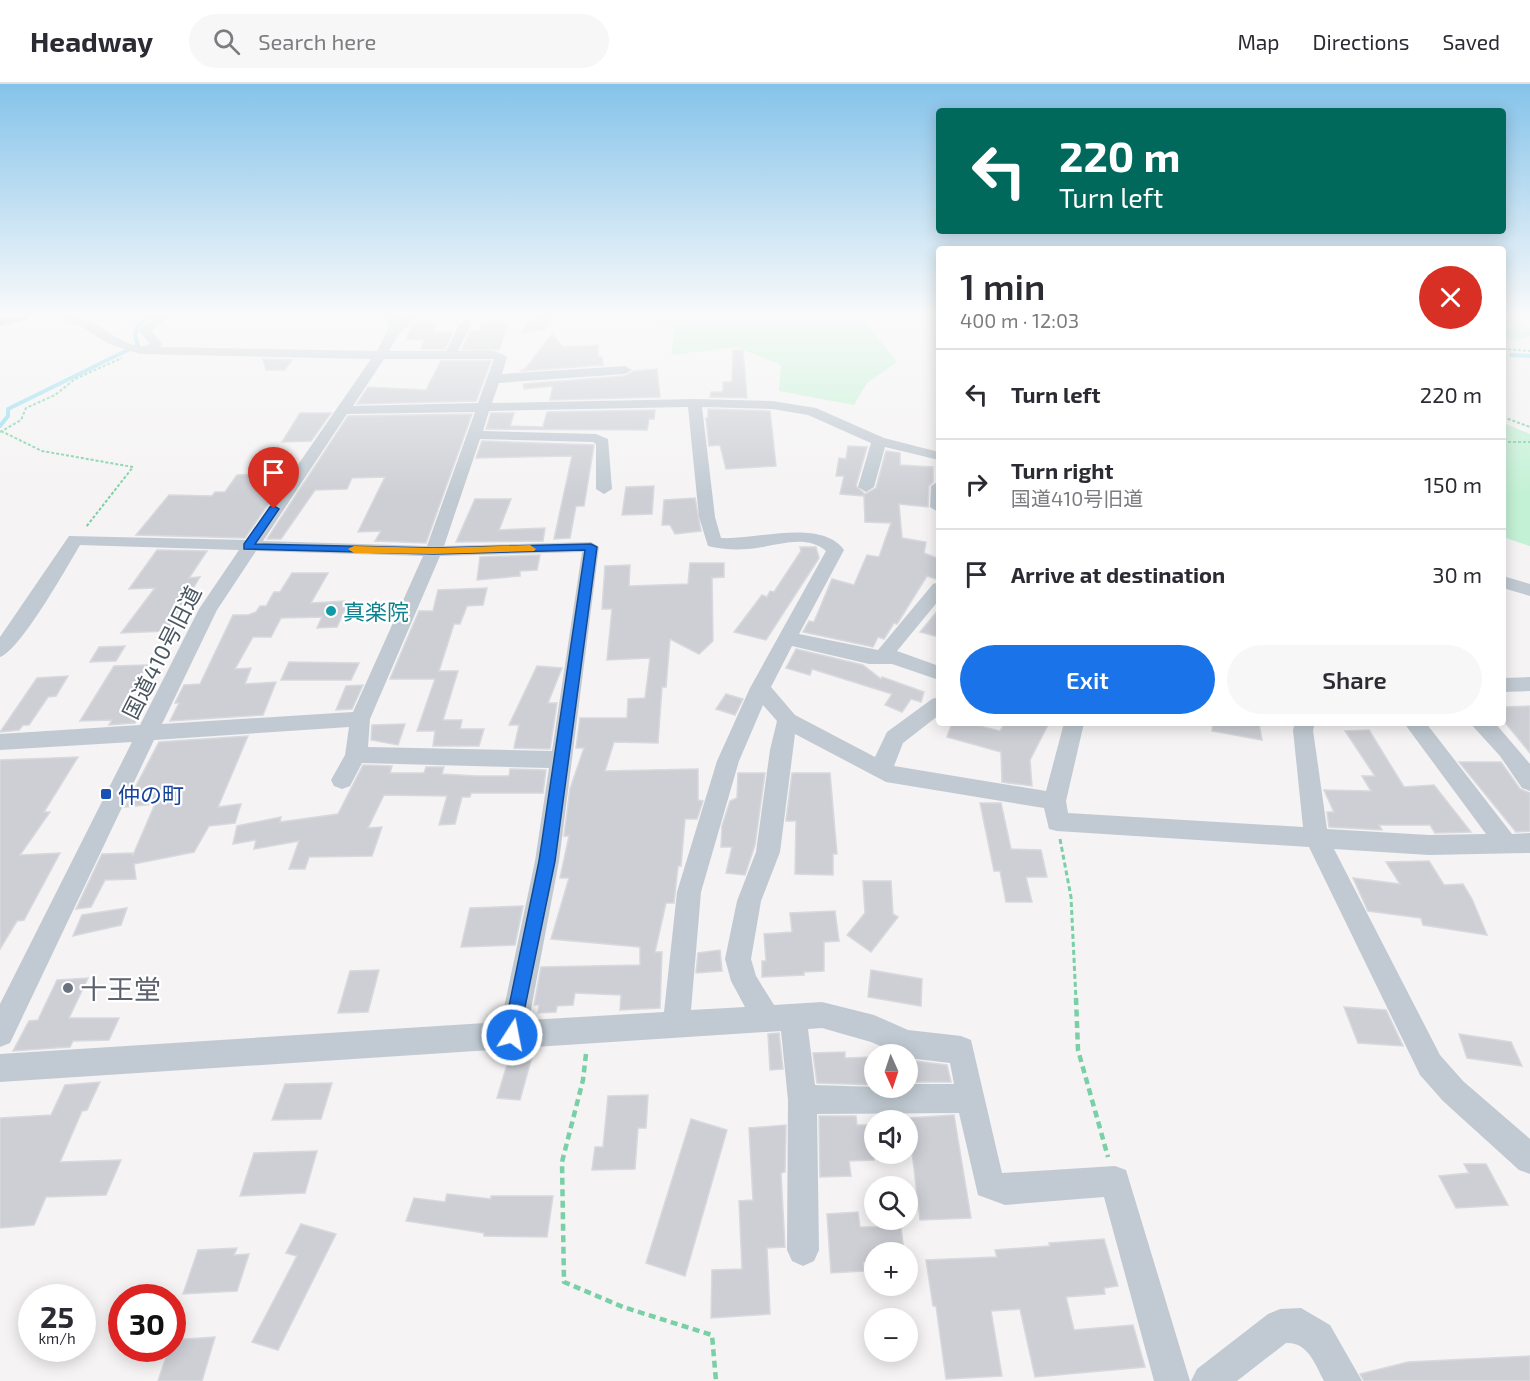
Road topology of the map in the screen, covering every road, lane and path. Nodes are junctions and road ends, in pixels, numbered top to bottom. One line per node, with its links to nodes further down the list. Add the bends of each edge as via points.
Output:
1 (83, 376): 11 (path, via 55,395 26,408 21,420)
2 (367, 376): 8 (street, 国道410号旧道)
3 (495, 376): 5 (street)
4 (545, 376): 5 (street)
5 (494, 379): 7 (street)
6 (695, 403): 7 (street); 13 (street, via 797,408 826,416); 27 (street, via 707,517 714,542 749,544 794,536 829,543 835,550)
7 (485, 406): 8 (street); 12 (street)
8 (343, 410): 20 (street, 国道410号旧道)
9 (1506, 418): 10 (path)
10 (1530, 427)
11 (1, 432): 19 (path, via 42,451 133,467)
12 (476, 435): 18 (street, via 596,438 603,442); 21 (street)
13 (879, 441): 16 (street); 17 (street)
14 (1506, 442): 15 (path)
15 (1530, 442)
16 (936, 455)
17 (866, 487)
18 (604, 489)
19 (75, 540): 20 (street); 26 (street)
20 (248, 547): 21 (street); 41 (street, 国道410号旧道, via 208,609)
21 (434, 551): 35 (street); 44 (street, via 591,547)
22 (1506, 583): 23 (street)
23 (1530, 590)
24 (936, 591): 29 (street)
25 (0, 623): 26 (street)
26 (21, 624): 28 (street)
27 (786, 638): 29 (street); 33 (street)
28 (0, 650)
29 (883, 657): 30 (street)
30 (936, 672)
31 (1530, 684): 32 (street)
32 (1506, 685)
33 (760, 688): 36 (street); 53 (street, via 728,761 689,892)
34 (936, 706): 45 (street, via 894,738)
35 (360, 719): 41 (street); 43 (street)
36 (788, 720): 45 (street); 52 (street, via 768,852 749,901 738,959 744,981)
37 (1073, 726): 48 (street)
38 (1304, 726): 49 (street)
39 (1416, 726): 50 (street)
40 (1484, 726): 47 (street)
41 (146, 735): 42 (street); 55 (street, 国道410号旧道)
42 (0, 742)
43 (356, 755): 44 (street); 46 (street)
44 (561, 760): 56 (street, via 547,861)
45 (881, 770): 48 (street)
46 (342, 780)
47 (1530, 782)
48 (1056, 812): 49 (street); 61 (path, via 1071,897 1078,1050)
49 (1316, 837): 50 (street, via 1429,845); 60 (street, via 1430,1065 1453,1091)
50 (1506, 843): 51 (street)
51 (1530, 843)
52 (780, 1018): 53 (street); 58 (street, via 822,1015 874,1029 907,1044 961,1050); 59 (street)
53 (676, 1025): 54 (street)
54 (588, 1031): 56 (street); 63 (path, via 583,1080 562,1162 564,1282 623,1307 712,1335)
55 (0, 1033)
56 (512, 1035): 57 (street)
57 (0, 1068)
58 (971, 1098): 59 (street); 61 (street, via 989,1184 1005,1190)
59 (802, 1100): 62 (street)
60 (1530, 1159)
61 (1115, 1181): 64 (street)
62 (803, 1250)
63 (716, 1381)
64 (1172, 1381)
65 (1209, 1381): 66 (street, via 1280,1326 1301,1324 1318,1337)
66 (1344, 1381)

